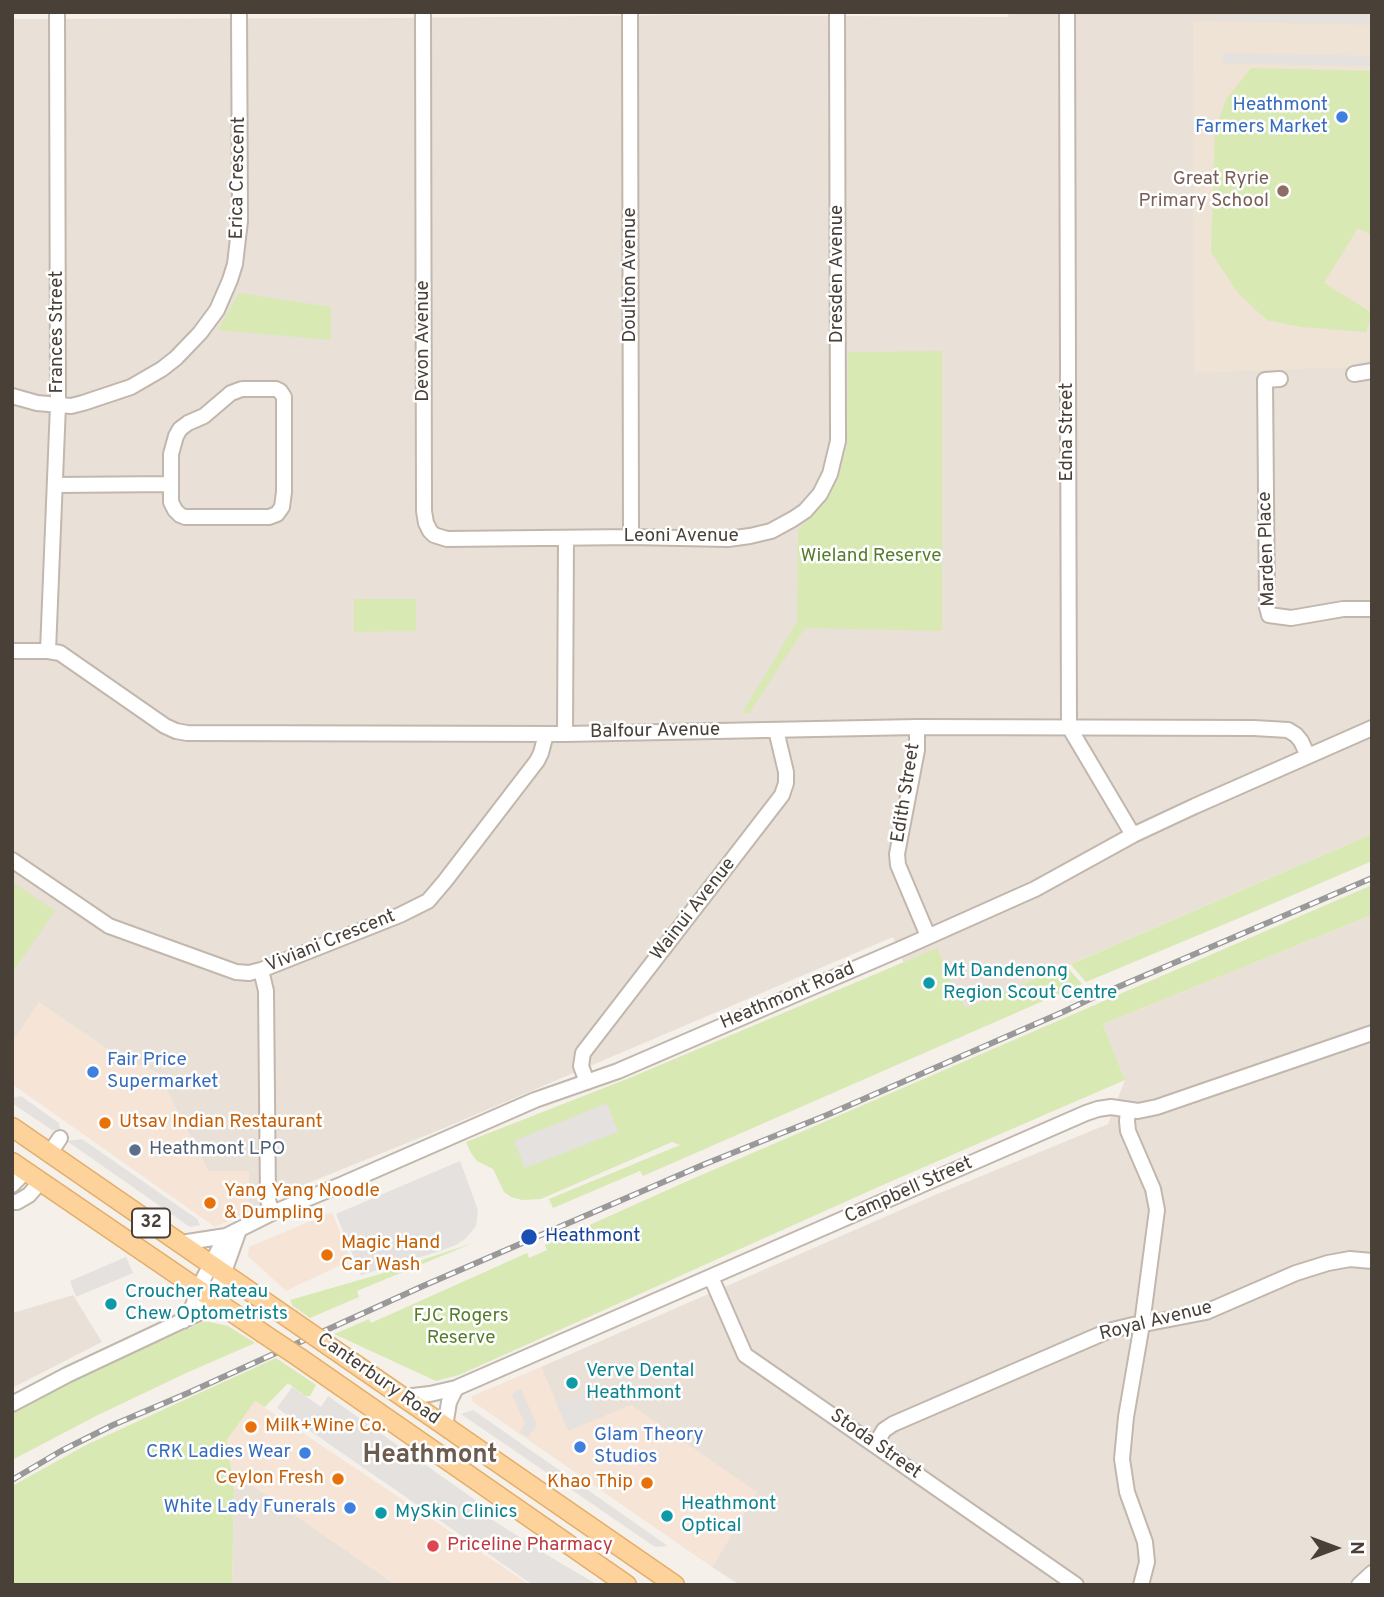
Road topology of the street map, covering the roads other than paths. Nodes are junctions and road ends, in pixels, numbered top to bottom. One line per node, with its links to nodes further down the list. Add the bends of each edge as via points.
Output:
1 (57, 12): 11 (street, Frances Street)
2 (239, 12): 11 (street, Erica Crescent, via 240,221 235,264 224,297 194,340 162,369 116,393 71,406)
3 (423, 12): 16 (street, Devon Avenue, via 426,523 435,535 447,539)
4 (630, 12): 15 (street, Doulton Avenue)
5 (837, 12): 14 (street, Dresden Avenue, via 838,440 820,494)
6 (1067, 12): 21 (street, Edna Street)
7 (1372, 371): 8 (street)
8 (1354, 374)
9 (1266, 380): 17 (street, Marden Place, via 1269,615 1292,618)
10 (12, 396): 11 (street, Erica Crescent)
11 (58, 405): 13 (street, Frances Street)
12 (171, 484): 12 (street, via 171,453 180,429 239,389 282,393 284,492 277,514 185,517 171,502); 13 (street)
13 (55, 485): 19 (street, Frances Street)
14 (793, 519): 15 (street, Leoni Avenue, via 771,531 728,539)
15 (631, 537): 16 (street, Leoni Avenue)
16 (566, 538): 25 (street)
17 (1372, 609)
18 (12, 651): 19 (street, Balfour Avenue)
19 (48, 651): 24 (street, Balfour Avenue, via 63,654 165,726 181,732)
20 (917, 727): 21 (street, Balfour Avenue); 23 (street, Balfour Avenue); 29 (street, Edith Street, via 897,854)
21 (1069, 727): 26 (street, Balfour Avenue, via 1288,730); 27 (street)
22 (1372, 728): 26 (street, Heathmont Road)
23 (776, 730): 25 (street, Balfour Avenue); 32 (street, Wainui Avenue, via 786,772 782,795 583,1053)
24 (546, 734): 25 (street, Balfour Avenue); 30 (street, Viviani Crescent, via 537,761 428,901)
25 (565, 734)
26 (1308, 756): 27 (street, Heathmont Road)
27 (1133, 835): 29 (street, Heathmont Road, via 1035,889)
28 (12, 860): 30 (street, Viviani Crescent, via 109,926 236,972)
29 (928, 936): 32 (street, Heathmont Road)
30 (261, 970): 39 (street, via 266,991 268,1200)
31 (1372, 1033): 33 (street, Campbell Street, via 1157,1107)
32 (587, 1083): 39 (street, Heathmont Road, via 535,1100)
33 (1128, 1110): 44 (street, Campbell Street, via 1111,1107 1086,1113); 46 (street, via 1128,1131 1157,1210)
34 (12, 1127): 35 (main road, Canterbury Road / 32)
35 (55, 1146): 36 (main road); 41 (main road, Canterbury Road / 32)
36 (26, 1171): 37 (street); 38 (street, via 29,1195); 45 (main road, Canterbury Road / 32)
37 (12, 1185)
38 (14, 1200)
39 (272, 1213): 40 (street, Heathmont Road)
40 (233, 1233): 41 (street, Heathmont Road); 43 (street)
41 (181, 1243): 43 (main road, Canterbury Road / 32)
42 (1372, 1261): 46 (street, Royal Avenue, via 1328,1262 1206,1312)
43 (217, 1268): 45 (street); 47 (main road, Canterbury Road / 32, bridge)
44 (711, 1277): 48 (street, Campbell Street); 53 (street, Stoda Street, via 745,1355)
45 (205, 1294): 49 (main road, Canterbury Road / 32, bridge); 51 (street, via 184,1321)
46 (1142, 1324): 53 (street, Royal Avenue, via 1108,1331 893,1424); 60 (street, via 1122,1459 1127,1492 1146,1542)
47 (351, 1361): 49 (main road, via 344,1372); 50 (main road, Canterbury Road / 32)
48 (456, 1388): 50 (street, Campbell Street); 52 (street)
49 (348, 1391): 55 (main road, Canterbury Road / 32)
50 (404, 1397): 52 (main road, Canterbury Road / 32)
51 (12, 1404)
52 (445, 1427): 54 (main road, Canterbury Road / 32)
53 (875, 1445): 59 (street, Stoda Street)
54 (575, 1515): 55 (main road); 58 (main road, Canterbury Road / 32)
55 (559, 1537): 57 (main road, Canterbury Road / 32)
56 (1372, 1573): 61 (street)
57 (627, 1585)
58 (675, 1585)
59 (1076, 1585)
60 (1141, 1585)
61 (1359, 1585)

